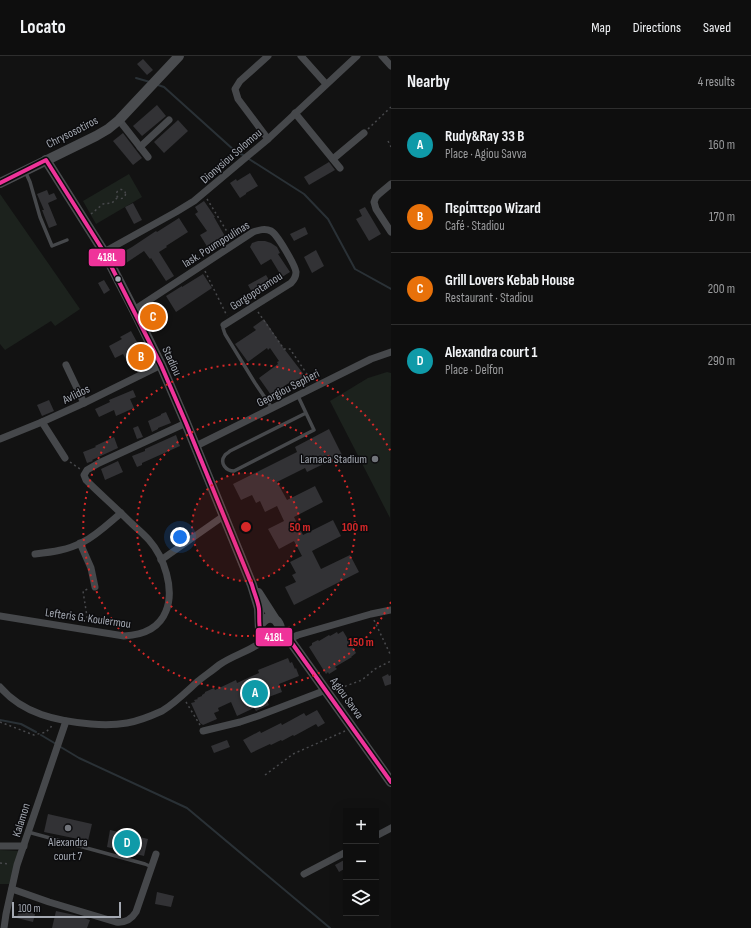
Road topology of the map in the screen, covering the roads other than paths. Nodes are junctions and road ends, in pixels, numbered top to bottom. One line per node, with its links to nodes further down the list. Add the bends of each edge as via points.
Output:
1 (179, 56): 9 (street, Chrysosotiros)
2 (268, 56): 12 (street, via 240,81 235,89 238,99)
3 (301, 56): 7 (street)
4 (357, 56): 7 (street, Dionysiou Solomou)
5 (382, 56): 6 (street)
6 (391, 66)
7 (326, 84): 8 (street, Dionysiou Solomou)
8 (295, 113): 12 (street, Dionysiou Solomou); 15 (street)
9 (118, 120): 13 (street); 16 (street, Chrysosotiros, via 96,136)
10 (169, 120): 13 (street)
11 (364, 133): 15 (street)
12 (268, 139): 23 (street, Dionysiou Solomou, via 194,202)
13 (140, 147): 14 (street)
14 (148, 158)
15 (333, 159): 17 (street)
16 (46, 160): 18 (street, Chrysosotiros); 23 (street, Stadiou)
17 (340, 168)
18 (25, 170): 19 (street, Chrysosotiros); 22 (lane, via 52,246)
19 (0, 183)
20 (391, 184): 21 (street, via 379,194 374,204)
21 (391, 232)
22 (67, 240)
23 (104, 252): 25 (street, Stadiou)
24 (296, 272): 25 (street, lask. Poumpoulinas, via 276,236 264,229 235,244); 26 (street, Gorgopotamou, via 291,283)
25 (134, 310): 29 (street, Stadiou)
26 (227, 323): 32 (lane, via 223,328 225,334)
27 (391, 352): 30 (street, Georgiou Sepheri, via 371,359)
28 (66, 365): 31 (street)
29 (160, 365): 31 (street, Avlidos); 35 (street, Stadiou)
30 (298, 396): 32 (street, Georgiou Sepheri); 33 (lane)
31 (84, 403): 34 (street, Avlidos)
32 (272, 408): 37 (street, Georgiou Sepheri)
33 (306, 413): 33 (lane, via 314,430 234,471 225,468 224,456 230,451)
34 (42, 422): 36 (street, Avlidos); 38 (street)
35 (186, 423): 37 (street, Stadiou); 39 (street, Lefteris G. Koulermou, via 99,463 85,473 86,480)
36 (0, 439)
37 (196, 446): 40 (street, Stadiou)
38 (65, 458)
39 (121, 513): 41 (street, via 96,534); 43 (street, Lefteris G. Koulermou, via 149,540)
40 (224, 515): 43 (street); 44 (street, Stadiou)
41 (80, 543): 42 (street, via 61,550); 45 (street, via 91,568)
42 (35, 554)
43 (161, 560): 47 (street, Lefteris G. Koulermou, via 166,570 170,591 169,605 159,624 145,633 124,636)
44 (252, 585): 48 (street, Stadiou); 49 (street, Stadiou, via 259,608)
45 (95, 586)
46 (391, 610): 52 (street)
47 (0, 616)
48 (274, 618): 49 (street, via 264,620); 50 (street, via 279,622)
49 (260, 625): 51 (street, via 260,631)
50 (280, 631): 51 (street, via 276,637); 52 (street, Agiou Savva)
51 (267, 638): 55 (street, via 252,649 221,664 156,714 116,724)
52 (289, 639): 54 (street, Agiou Savva)
53 (0, 687): 55 (street, via 25,707)
54 (327, 692): 56 (street, via 240,722); 57 (street, Agiou Savva)
55 (66, 721): 59 (street, Kalamon)
56 (203, 731)
57 (390, 779)
58 (391, 828): 60 (street)
59 (28, 832): 62 (street, Kalamon); 65 (lane)
60 (379, 834)
61 (0, 846): 62 (street)
62 (24, 846): 67 (street, Kalamon)
63 (156, 854): 65 (street)
64 (343, 854): 66 (street)
65 (152, 867): 68 (street, via 136,912)
66 (304, 874)
67 (12, 889): 68 (street); 69 (street, Kalamon)
68 (127, 925)
69 (4, 928)

